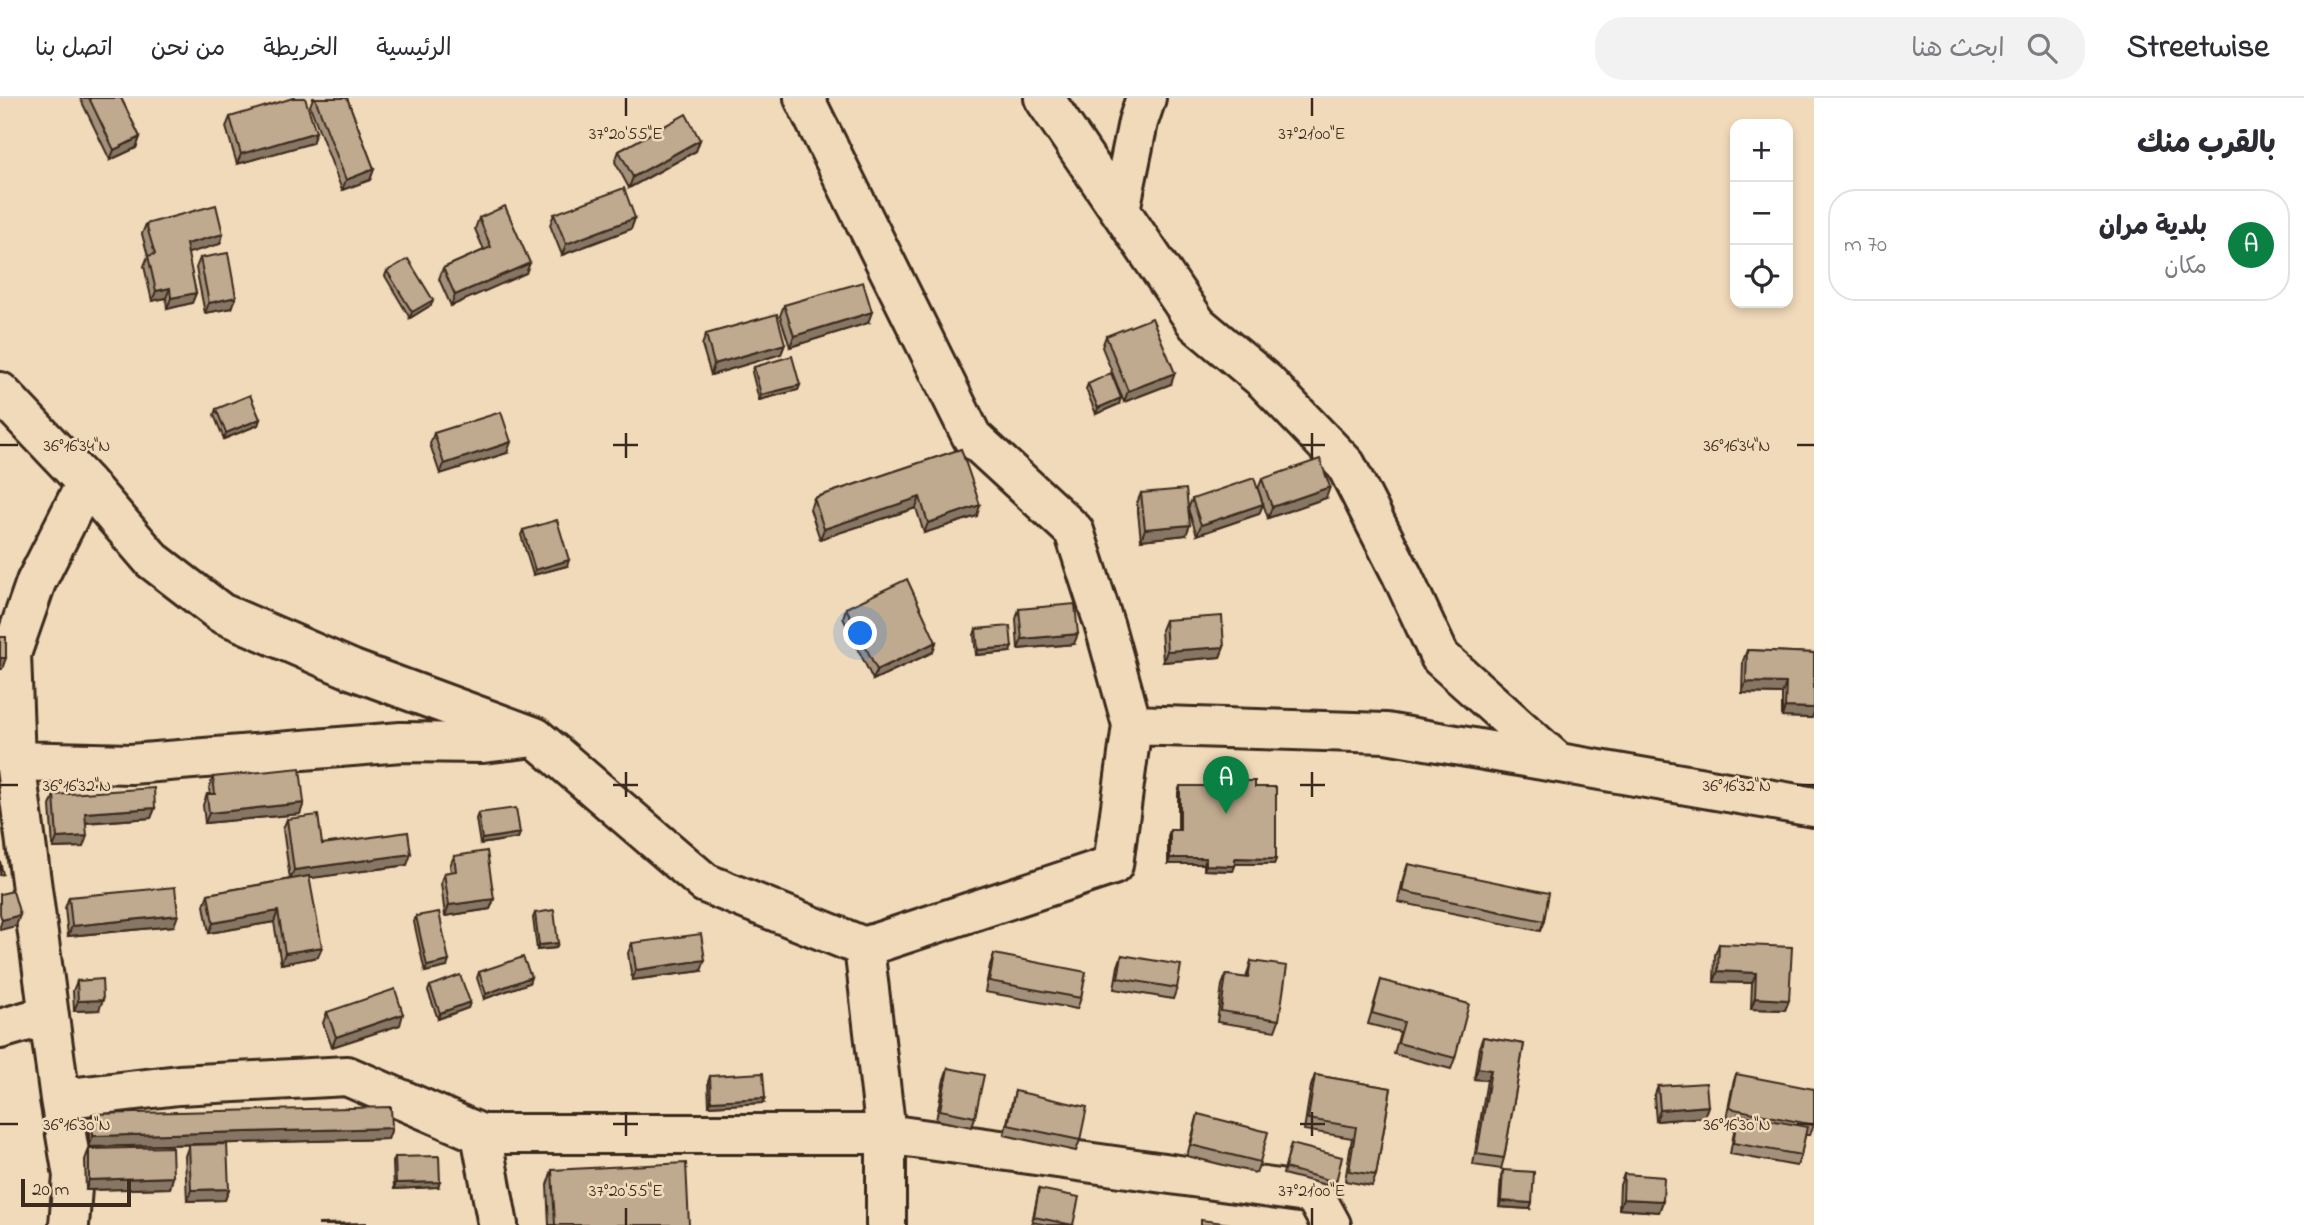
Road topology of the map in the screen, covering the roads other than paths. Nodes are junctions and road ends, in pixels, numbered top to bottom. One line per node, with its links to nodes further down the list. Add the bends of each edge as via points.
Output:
1 (804, 98): 7 (street, via 972,437 1074,531)
2 (1044, 98): 4 (street)
3 (1146, 98): 4 (street)
4 (1120, 210): 10 (street, via 1197,324 1265,381 1346,465 1440,657)
5 (0, 392): 6 (street)
6 (86, 483): 8 (street, via 152,560 220,613 353,670); 9 (street, via 36,582 11,654)
7 (1132, 725): 10 (street, via 1386,733); 12 (street, via 1113,865)
8 (534, 737): 9 (street, via 483,743 401,742 131,764); 12 (street, via 705,883)
9 (15, 761): 13 (street)
10 (1556, 762): 11 (street)
11 (1814, 807)
12 (864, 947): 17 (street)
13 (49, 1015): 14 (street); 15 (street)
14 (0, 1029)
15 (60, 1099): 16 (street, via 178,1085 347,1076); 18 (street, via 73,1176)
16 (481, 1134): 17 (street); 19 (street)
17 (886, 1134): 20 (street); 21 (street, via 1314,1194)
18 (69, 1225)
19 (498, 1225)
20 (886, 1225)
21 (1331, 1225)

